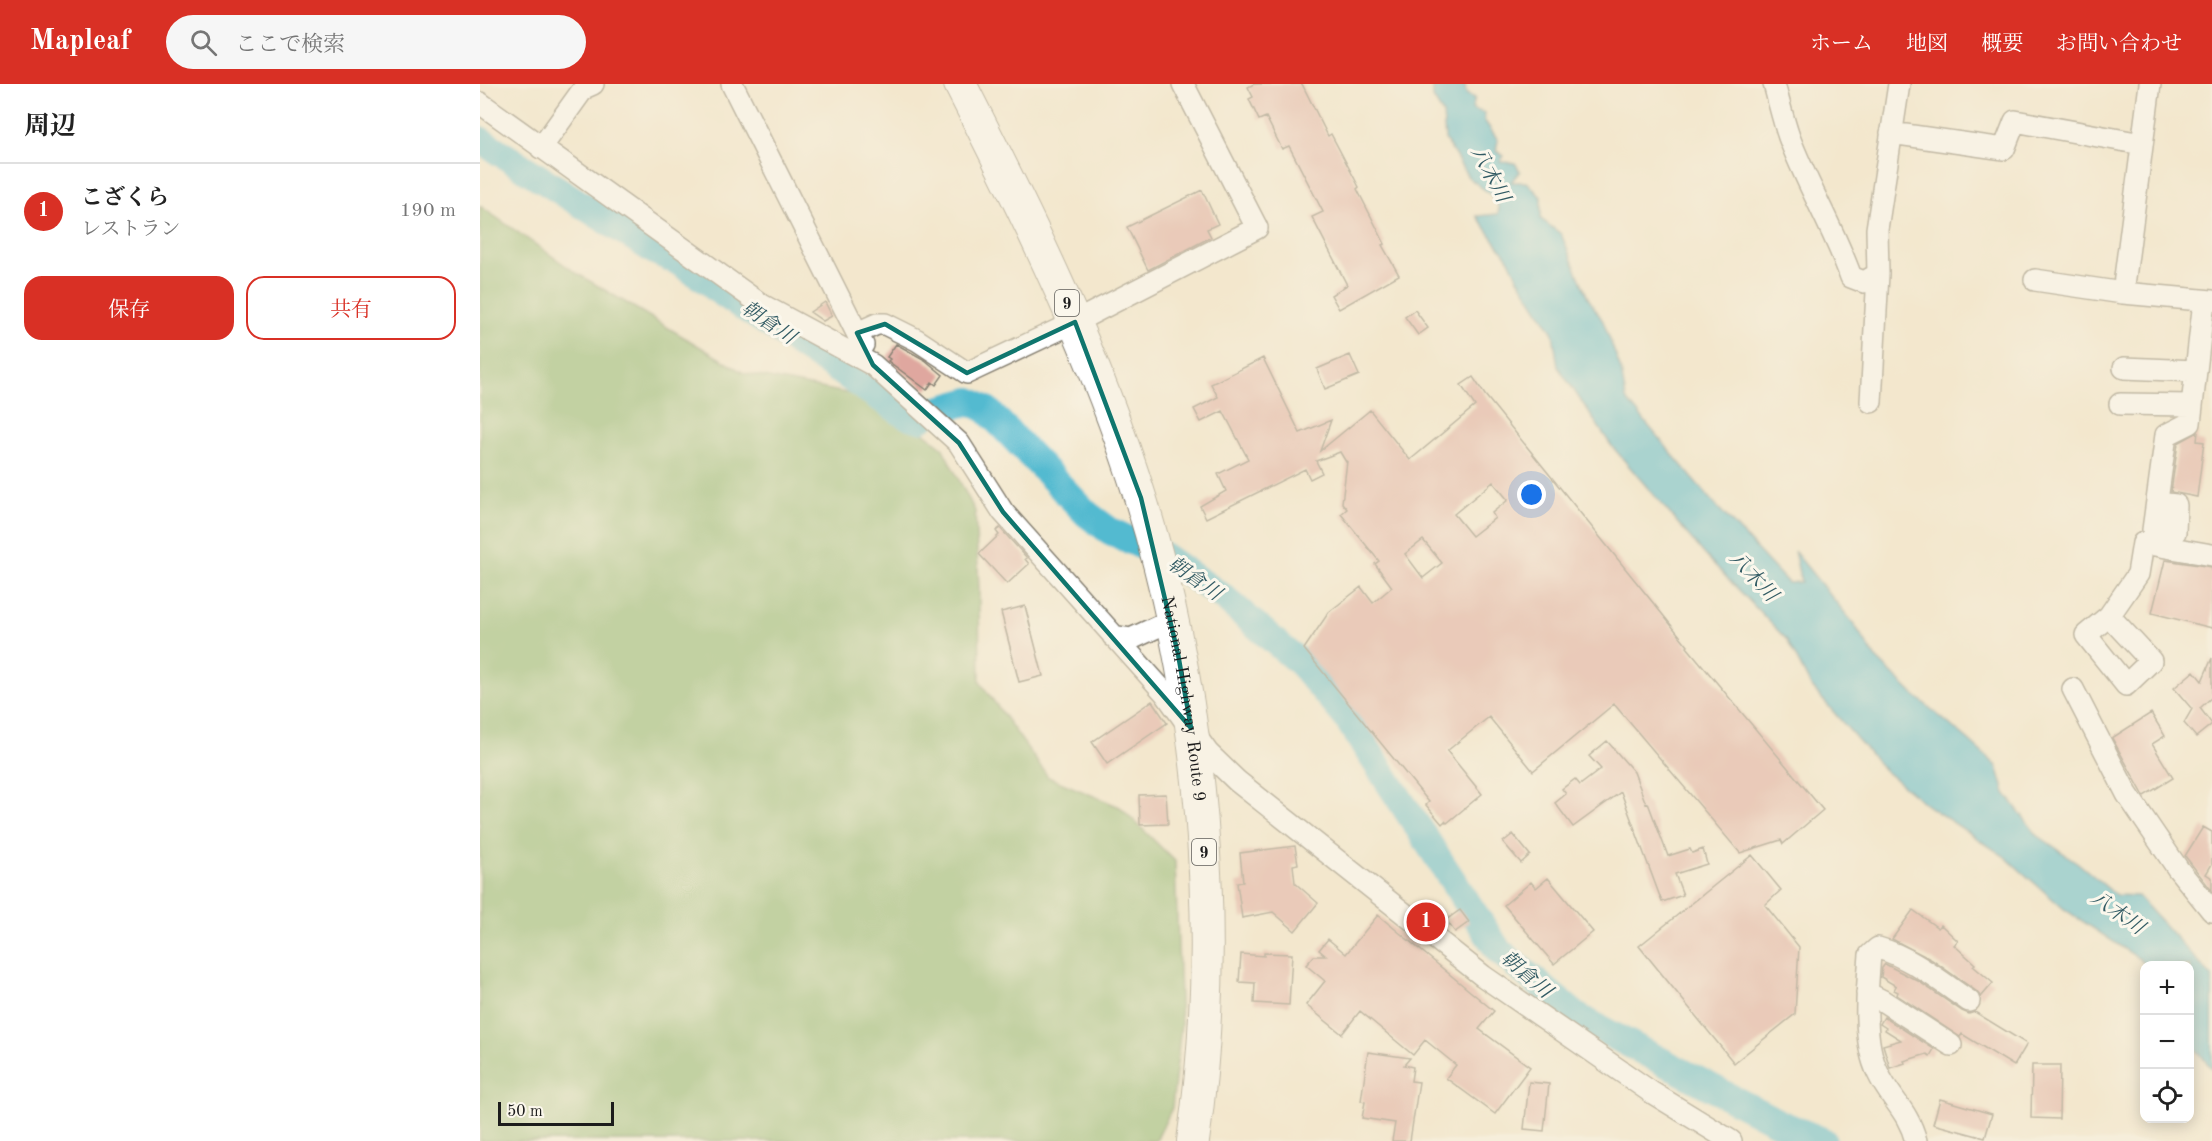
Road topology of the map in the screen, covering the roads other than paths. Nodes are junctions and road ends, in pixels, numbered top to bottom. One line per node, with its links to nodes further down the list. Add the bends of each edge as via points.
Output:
1 (593, 84): 11 (street, via 584,88)
2 (732, 84): 17 (street)
3 (960, 84): 16 (highway, National Highway Route 9 / 9, via 1032,225)
4 (1183, 84): 16 (street, via 1257,228)
5 (1774, 84): 12 (street, via 1789,136 1851,277 1864,282)
6 (1899, 84): 9 (street)
7 (2150, 84): 10 (street)
8 (480, 103): 11 (street)
9 (1892, 133): 10 (street, via 2004,149 2015,121); 12 (street, via 1877,229)
10 (2142, 144): 14 (street)
11 (542, 148): 18 (street, via 762,305)
12 (1878, 274): 21 (street)
13 (2034, 280): 14 (street)
14 (2123, 293): 15 (street)
15 (2208, 301): 20 (street)
16 (1075, 322): 17 (street, via 967,373 885,324); 27 (highway, National Highway Route 9 / 9, via 1151,532)
17 (857, 333): 18 (street)
18 (873, 364): 28 (street, via 959,443 1003,512)
19 (2124, 368): 20 (street)
20 (2196, 371): 23 (street)
21 (1871, 402)
22 (2120, 404): 23 (street)
23 (2192, 405): 24 (street, via 2190,423 2166,435)
24 (2157, 502)
25 (2212, 555): 26 (street, via 2143,543 2138,574)
26 (2109, 616)
27 (1172, 620): 28 (street, via 1131,639); 30 (highway, National Highway Route 9 / 9)
28 (1113, 636): 30 (street)
29 (2073, 689): 31 (street, via 2127,794)
30 (1191, 728): 35 (highway, National Highway Route 9 / 9, via 1202,824 1207,940); 36 (street, via 1208,753 1237,781 1483,976 1633,1080)
31 (2212, 911)
32 (1867, 993): 33 (street, via 1870,955 1878,948 1917,966); 34 (street); 37 (street, via 1873,1062 1906,1113)
33 (1969, 1001)
34 (1951, 1045)
35 (1193, 1141)
36 (1731, 1141)
37 (1916, 1141)

